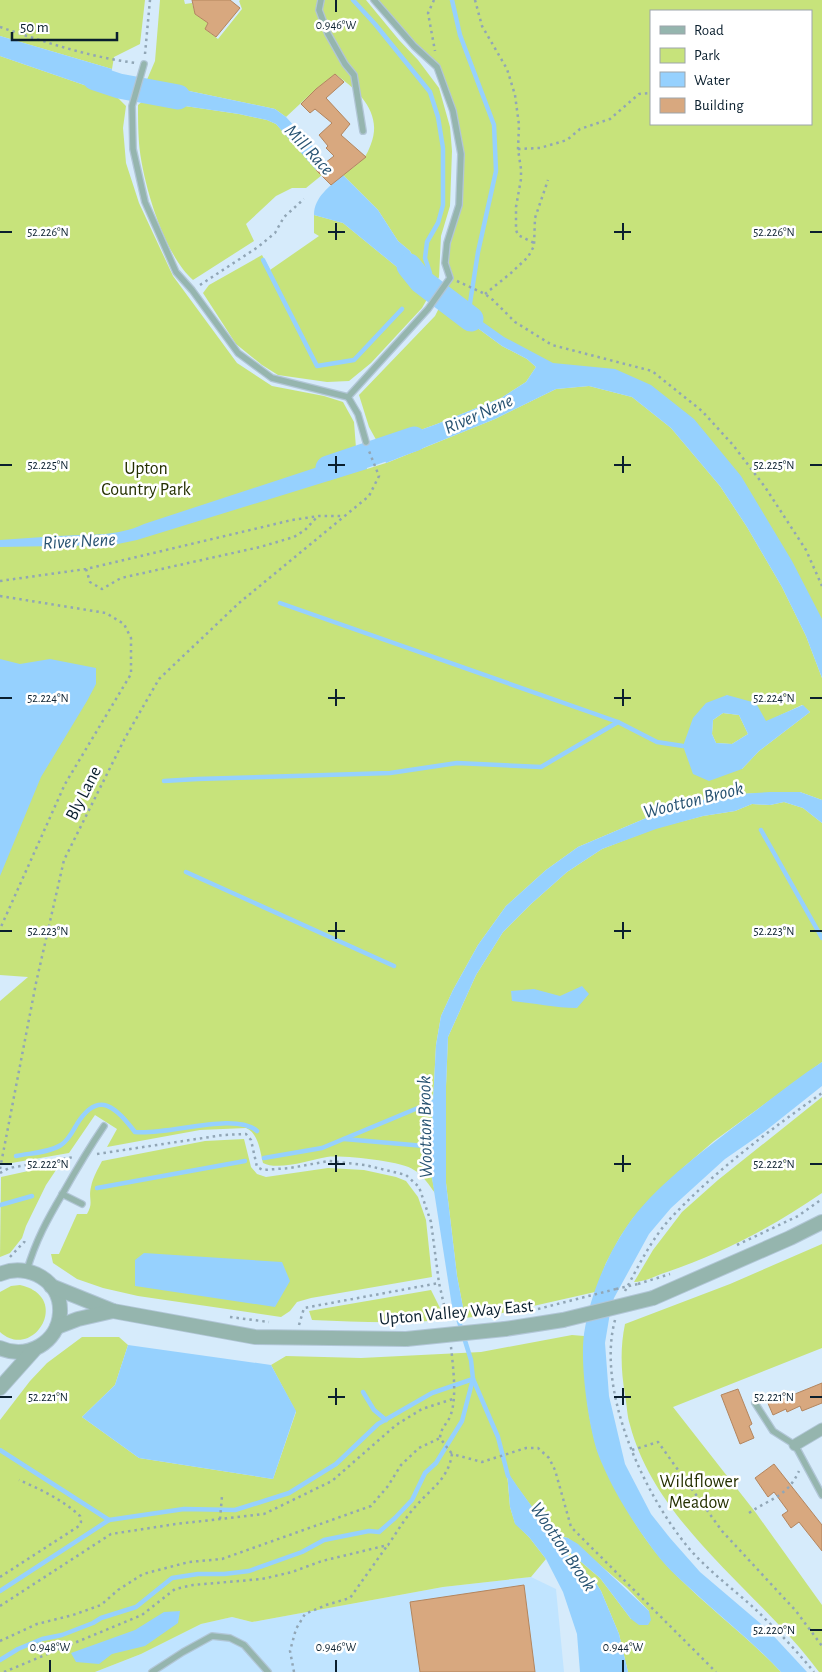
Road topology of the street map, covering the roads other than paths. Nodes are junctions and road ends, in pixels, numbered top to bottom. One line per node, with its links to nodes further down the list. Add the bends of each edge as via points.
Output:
1 (321, 0): 4 (lane, via 319,10 328,34 354,75)
2 (374, 0): 5 (lane, via 437,67 454,111 461,154 459,205 447,244 445,263 450,278 428,309)
3 (144, 64): 5 (lane, via 132,106 133,149 145,202 176,272 238,353 272,378)
4 (363, 131)
5 (348, 397): 6 (lane, via 358,414)
6 (366, 442)
7 (104, 1126): 8 (lane)
8 (62, 1194): 9 (lane); 13 (lane, via 42,1229)
9 (82, 1204)
10 (822, 1217): 12 (street, Upton Valley Way East)
11 (822, 1222): 12 (street, Upton Valley Way East)
12 (790, 1238): 16 (street, Upton Valley Way East, bridge, via 653,1298 563,1320 505,1329 406,1339 298,1339 255,1337)
13 (27, 1270): 14 (street); 15 (street, Upton Valley Way East)
14 (0, 1274)
15 (51, 1286): 16 (street, Upton Valley Way East); 17 (street, via 58,1299 60,1313)
16 (113, 1311): 17 (street, Upton Valley Way East)
17 (56, 1327): 19 (street)
18 (0, 1348): 19 (street, via 18,1353)
19 (35, 1350): 20 (street)
20 (0, 1388)
21 (755, 1403): 23 (lane, via 773,1431)
22 (822, 1429): 23 (street)
23 (795, 1445): 24 (lane)
24 (822, 1495)
25 (152, 1672): 26 (lane, via 212,1636 230,1638 244,1645)
26 (268, 1672)

